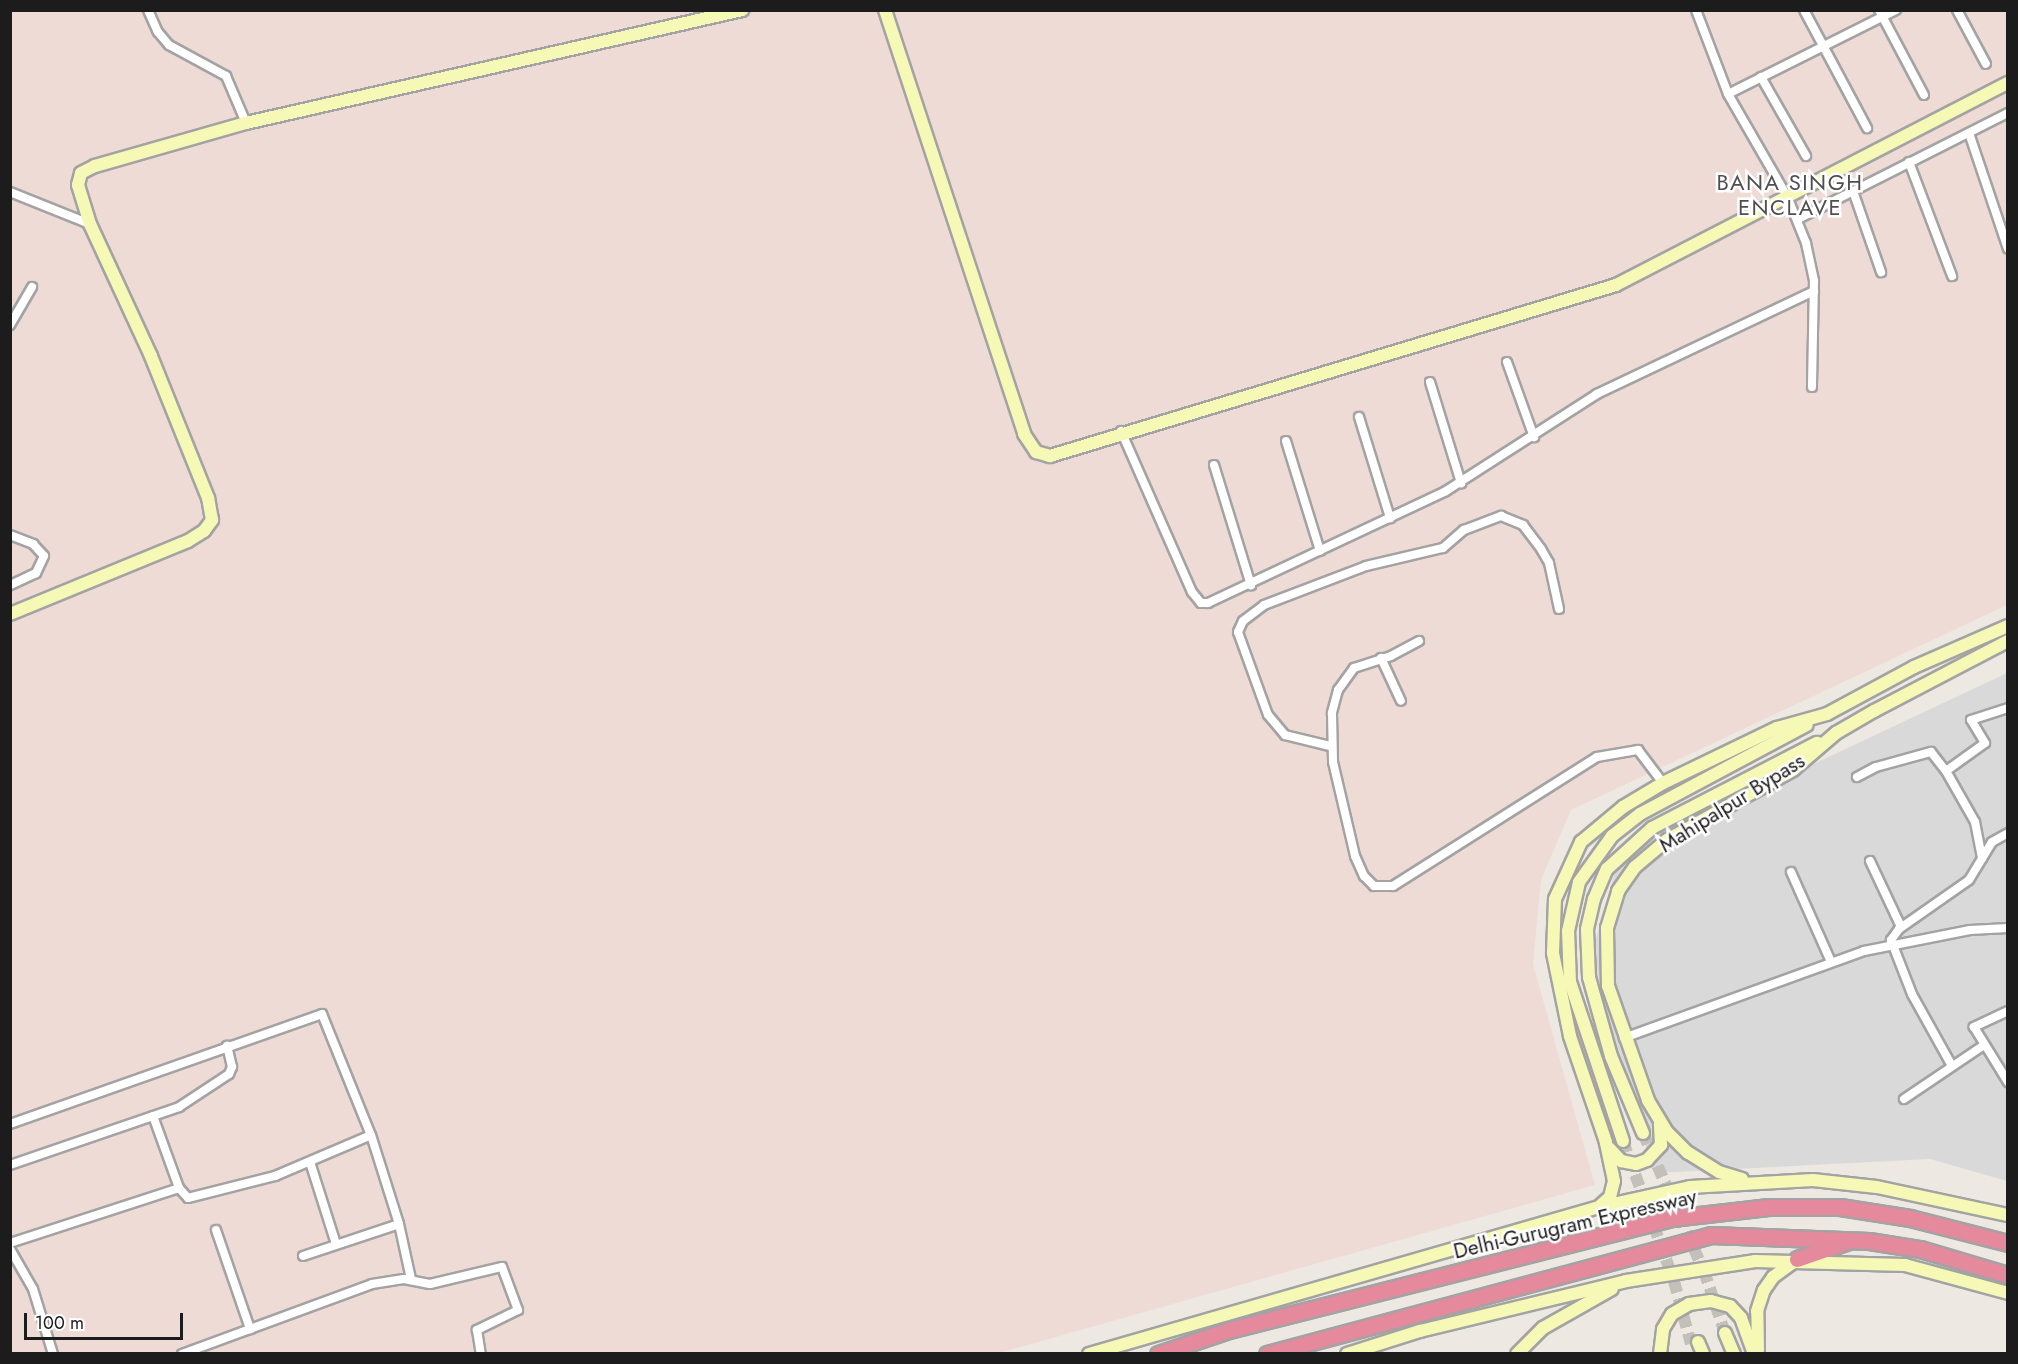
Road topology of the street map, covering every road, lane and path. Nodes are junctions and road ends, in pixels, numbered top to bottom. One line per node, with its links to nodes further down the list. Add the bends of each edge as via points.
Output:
1 (148, 10): 16 (street, via 158,32 170,45 226,76)
2 (742, 10): 16 (street)
3 (885, 10): 36 (street, via 1030,445 1036,452 1050,456)
4 (1696, 10): 13 (street)
5 (1804, 10): 9 (street)
6 (1896, 10): 8 (street)
7 (1957, 10): 10 (street)
8 (1881, 14): 9 (street); 14 (street)
9 (1822, 47): 11 (street); 17 (street)
10 (1986, 64)
11 (1761, 77): 13 (street); 19 (street)
12 (2007, 83): 23 (street)
13 (1728, 94): 23 (street)
14 (1924, 95)
15 (2007, 113): 18 (street)
16 (246, 123): 25 (street, via 83,171 78,181)
17 (1867, 128)
18 (1969, 133): 20 (street); 26 (street)
19 (1806, 156)
20 (1909, 162): 21 (street); 28 (street)
21 (1853, 191): 24 (street); 27 (street)
22 (10, 192): 25 (street)
23 (1787, 196): 24 (street); 36 (street, via 1616,285)
24 (1798, 219): 30 (street)
25 (90, 224): 47 (street, via 155,367 208,498 212,520 204,531 188,541)
26 (2007, 249)
27 (1881, 272)
28 (1952, 276)
29 (32, 287): 31 (street)
30 (1814, 291): 34 (street); 37 (street, via 1597,394)
31 (10, 325)
32 (1507, 362): 37 (street)
33 (1430, 382): 40 (street)
34 (1812, 387)
35 (1359, 417): 41 (street)
36 (1121, 431): 45 (street, via 1196,599 1208,603)
37 (1534, 437): 40 (street)
38 (1286, 441): 43 (street)
39 (1214, 465): 45 (street)
40 (1461, 483): 41 (street)
41 (1390, 518): 43 (street)
42 (10, 535): 44 (street, via 39,548 44,556 36,573)
43 (1320, 551): 45 (street)
44 (10, 585)
45 (1251, 585)
46 (1559, 609): 56 (street, via 1549,563 1541,549 1522,525 1501,516 1464,530 1443,548 1366,566 1264,605 1243,621 1238,632 1268,716 1285,735)
47 (10, 614)
48 (2007, 626): 54 (street, Mahipalpur Bypass, via 1914,667)
49 (1419, 640): 51 (street)
50 (2007, 641): 55 (street, Mahipalpur Bypass, via 1909,690)
51 (1381, 658): 52 (street); 56 (street, via 1354,668 1341,683 1332,713)
52 (1401, 701)
53 (2007, 708): 57 (street, via 1971,720 1986,743)
54 (1827, 714): 59 (street, Mahipalpur Bypass, via 1778,728); 80 (street, via 1640,814 1612,836 1579,882 1568,931 1570,982)
55 (1836, 733): 69 (street, Mahipalpur Bypass, via 1793,770 1667,840 1626,878 1607,928 1605,955 1608,986); 78 (street, via 1652,828 1606,869 1587,929 1589,977 1607,1046)
56 (1330, 746): 59 (street, via 1359,867 1369,882 1382,888 1393,886 1597,757 1638,750)
57 (1946, 771): 58 (street, via 1931,753 1876,767); 62 (street, via 1975,822)
58 (1857, 777)
59 (1663, 783): 81 (street, Mahipalpur Bypass, via 1594,829 1572,858 1555,899 1553,953 1558,990)
60 (2007, 833): 62 (street, via 1992,842)
61 (1870, 861): 64 (street)
62 (1982, 861): 64 (street, via 1969,880)
63 (1791, 872): 67 (street)
64 (1902, 927): 66 (street, via 1892,936)
65 (2007, 928): 66 (street, via 1970,930)
66 (1892, 945): 67 (street); 72 (street, via 1912,994)
67 (1831, 962): 69 (street)
68 (2007, 1011): 70 (street, via 1976,1024)
69 (1624, 1038): 76 (street, Mahipalpur Bypass)
70 (1984, 1045): 72 (street); 73 (street)
71 (227, 1046): 75 (street, via 232,1062 229,1074 179,1107); 77 (street); 79 (street, via 322,1014)
72 (1952, 1066): 74 (street)
73 (2006, 1078)
74 (1904, 1099)
75 (153, 1116): 83 (street); 85 (street)
76 (1658, 1119): 81 (street, via 1661,1145 1647,1160 1635,1164 1621,1161); 84 (street, Mahipalpur Bypass, via 1678,1144 1706,1166)
77 (10, 1124)
78 (1643, 1133)
79 (371, 1135): 82 (street); 88 (street)
80 (1623, 1141)
81 (1606, 1142): 86 (street, Mahipalpur Bypass, via 1614,1190)
82 (310, 1162): 85 (street, via 191,1198 183,1197); 93 (street)
83 (10, 1165)
84 (1750, 1180): 86 (street, via 1690,1187); 87 (street, via 1813,1180 1877,1187)
85 (179, 1188): 91 (street)
86 (1599, 1207): 105 (street)
87 (2007, 1215)
88 (399, 1224): 93 (street); 98 (street)
89 (216, 1230): 101 (street)
90 (1854, 1239): 96 (highway); 97 (highway, Delhi-Gurugram Expressway, via 1920,1249); 107 (highway, Delhi-Gurugram Expressway, via 1701,1237)
91 (10, 1243)
92 (2007, 1243): 106 (highway, Delhi-Gurugram Expressway, via 1910,1218 1839,1207 1768,1207 1672,1218 1229,1330)
93 (336, 1244): 95 (street)
94 (10, 1250): 103 (street, via 33,1289)
95 (303, 1256)
96 (1797, 1259): 99 (street, via 1712,1265); 100 (street, via 1905,1265); 111 (street, via 1773,1277 1764,1290 1756,1324)
97 (2007, 1275)
98 (411, 1279): 101 (street, via 372,1284); 104 (street, via 430,1284 504,1268 518,1310 477,1330)
99 (1626, 1281): 108 (street, via 1420,1331); 109 (street, via 1543,1328)
100 (2007, 1293)
101 (250, 1329): 102 (street)
102 (188, 1352)
103 (53, 1353)
104 (481, 1353)
105 (1089, 1353)
106 (1158, 1353)
107 (1267, 1353)
108 (1347, 1353)
109 (1517, 1353)
110 (1660, 1353): 111 (street, via 1663,1329 1672,1314 1689,1304 1711,1301 1730,1306 1741,1318)
111 (1756, 1353)

